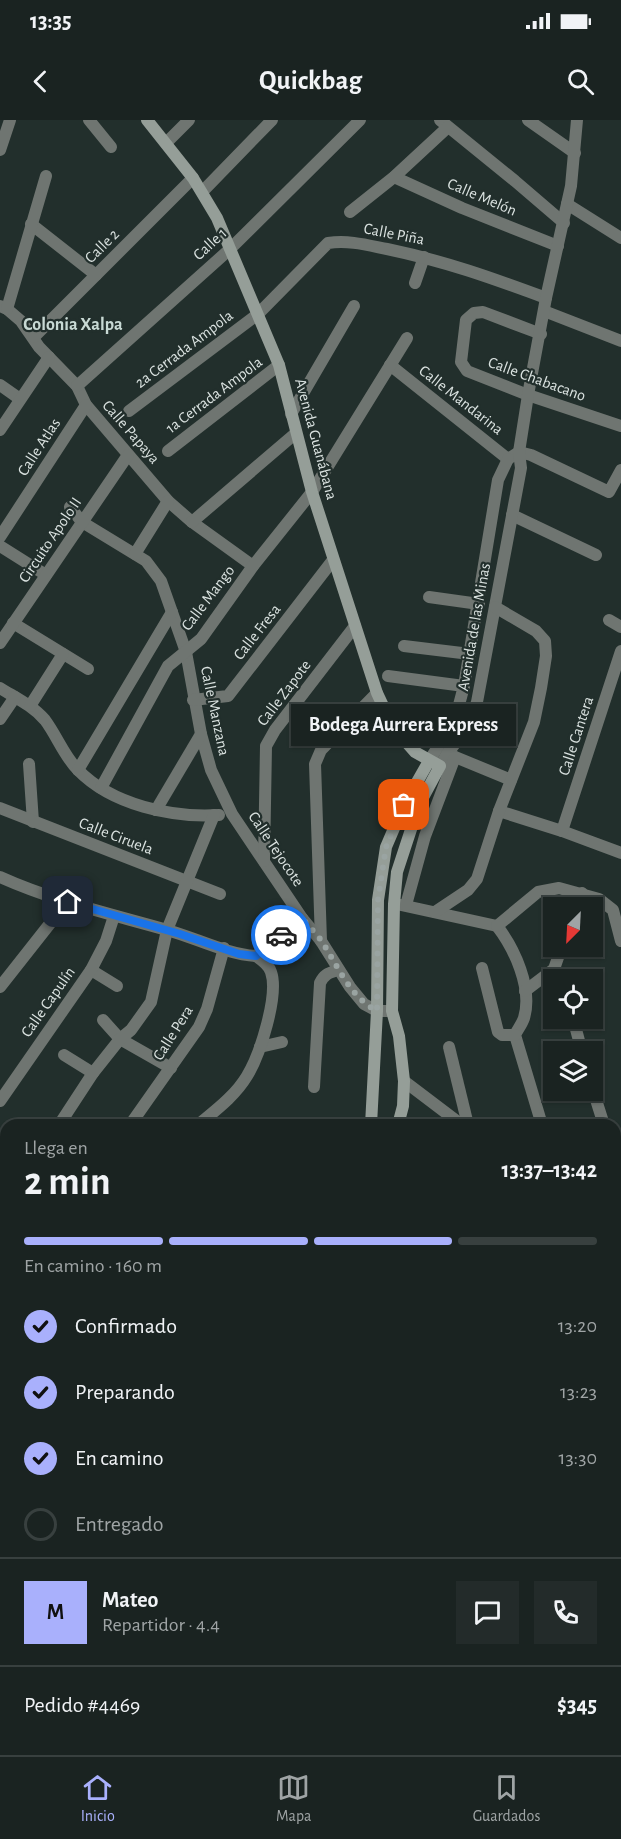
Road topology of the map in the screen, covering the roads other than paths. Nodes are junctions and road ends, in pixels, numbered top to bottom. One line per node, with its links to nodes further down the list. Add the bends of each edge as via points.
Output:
1 (10, 120): 12 (street)
2 (89, 120): 11 (street)
3 (147, 120): 10 (street, Avenida Guanábana)
4 (189, 120): 10 (street)
5 (272, 120): 17 (street)
6 (360, 120): 24 (street, Calle 1)
7 (528, 120): 13 (street)
8 (576, 120): 13 (street, Avenida de las Minas)
9 (444, 123): 15 (street); 20 (street)
10 (166, 142): 16 (street, Avenida Guanábana)
11 (111, 147)
12 (0, 150)
13 (574, 153): 18 (street, Avenida de las Minas)
14 (46, 176): 21 (street)
15 (394, 177): 19 (street); 23 (street, Calle Melón)
16 (193, 178): 17 (street, Avenida Guanábana); 26 (street, Calle 2)
17 (202, 192): 24 (street, Avenida Guanábana)
18 (567, 204): 20 (street, Avenida de las Minas); 22 (street)
19 (350, 212)
20 (564, 223): 23 (street, Avenida de las Minas)
21 (31, 224): 26 (street); 30 (street)
22 (621, 238)
23 (558, 246): 28 (street, Avenida de las Minas)
24 (230, 249): 31 (street, Avenida Guanábana); 40 (street, Calle 1)
25 (424, 257): 27 (street); 28 (street, Calle Piña, via 461,267); 31 (street, Calle Piña, via 344,241 328,243)
26 (96, 275): 33 (street, Calle 2)
27 (415, 283)
28 (545, 305): 32 (street, Avenida de las Minas); 35 (street, Calle Piña)
29 (354, 306): 45 (street)
30 (4, 307): 33 (street, Calle Papaya)
31 (258, 314): 38 (street, Avenida Guanábana); 44 (street, 2a Cerrada Ampola)
32 (541, 334): 41 (street, Avenida de las Minas); 41 (street, Calle Chabacano, via 483,312 466,320 461,362 468,371)
33 (34, 337): 36 (street, Calle Papaya)
34 (407, 338): 37 (street)
35 (621, 341)
36 (49, 357): 40 (street, Calle Papaya); 42 (street)
37 (390, 365): 52 (street, Calle Mandarina); 54 (street)
38 (279, 366): 45 (street, Avenida Guanábana); 49 (street, 1a Cerrada Ampola)
39 (0, 385): 42 (street)
40 (77, 386): 43 (street, Calle Papaya)
41 (528, 395): 46 (street, Calle Chabacano); 50 (street, Avenida de las Minas)
42 (20, 399): 47 (street)
43 (86, 405): 51 (street, Calle Papaya); 60 (street, Calle Atlas)
44 (129, 411)
45 (291, 414): 48 (street, Avenida Guanábana)
46 (621, 426)
47 (0, 430)
48 (296, 433): 54 (street, Avenida Guanábana); 59 (street)
49 (168, 451)
50 (519, 452): 52 (street, Calle Mandarina); 53 (street, via 609,492); 57 (street, Avenida de las Minas, via 521,468)
51 (128, 455): 55 (street, Calle Papaya); 58 (street, Circuito Apolo II)
52 (508, 459): 68 (street, Avenida de las Minas, via 498,480)
53 (621, 470)
54 (312, 492): 64 (street, Avenida Guanábana); 65 (street, Calle Mango)
55 (168, 501): 59 (street, Calle Papaya); 62 (street)
56 (70, 507): 58 (street, Calle Manzana)
57 (512, 515): 63 (street); 69 (street, Avenida de las Minas)
58 (82, 522): 62 (street, Calle Manzana); 66 (street, Circuito Apolo II)
59 (192, 522): 65 (street, Calle Papaya)
60 (0, 537)
61 (0, 546): 66 (street)
62 (135, 554): 70 (street, Calle Manzana, via 146,561 161,581)
63 (596, 555)
64 (333, 560): 73 (street, Avenida Guanábana); 87 (street, Calle Fresa, via 228,696)
65 (253, 566): 78 (street, Calle Mango, via 201,639)
66 (46, 575): 72 (street, Circuito Apolo II)
67 (429, 597): 68 (street)
68 (479, 604): 80 (street, Avenida de las Minas)
69 (495, 607): 91 (street, Avenida de las Minas, via 477,702); 95 (street, via 545,641 546,656 534,722)
70 (172, 612): 78 (street, Calle Manzana); 94 (street)
71 (609, 620): 74 (street)
72 (14, 623): 75 (street, Circuito Apolo II); 79 (street)
73 (355, 626): 85 (street, Avenida Guanábana); 105 (street, Calle Zapote, via 266,746)
74 (621, 627)
75 (0, 643)
76 (404, 646): 80 (street)
77 (621, 651): 103 (street, Calle Cantera)
78 (186, 652): 87 (street, Calle Manzana); 96 (street, Calle Mango, via 168,666)
79 (63, 654): 81 (street); 88 (street)
80 (470, 654): 83 (street, Avenida de las Minas)
81 (88, 669)
82 (388, 676): 83 (street)
83 (464, 686): 93 (street, Avenida de las Minas, via 455,720)
84 (0, 688): 86 (street, Calle Tejocote)
85 (377, 693): 93 (street, Avenida Guanábana, via 393,727 415,752); 118 (street, via 321,750 315,764)
86 (15, 698): 88 (street, Calle Tejocote); 89 (street)
87 (193, 700): 90 (street, Calle Manzana)
88 (30, 706): 94 (street, Calle Tejocote, via 45,720)
89 (0, 719)
90 (201, 734): 98 (street); 100 (street, Calle Manzana)
91 (451, 755): 93 (street, Avenida de las Minas); 95 (street); 112 (street)
92 (29, 764): 102 (street)
93 (434, 764): 112 (street, Avenida de las Minas, via 398,872); 132 (street, Avenida de las Minas, via 404,805 386,847 378,900)
94 (78, 770): 96 (street, Calle Tejocote)
95 (511, 780): 99 (street)
96 (101, 788): 98 (street, Calle Tejocote)
97 (0, 808): 102 (street, Calle Ciruela)
98 (156, 810): 101 (street, Calle Tejocote)
99 (498, 811): 103 (street); 113 (street, via 477,879 468,890)
100 (232, 814): 101 (street, Calle Tejocote); 105 (street, Calle Tejocote)
101 (214, 815): 107 (street)
102 (33, 822): 107 (street, Calle Ciruela)
103 (562, 831): 104 (street)
104 (621, 853)
105 (264, 861): 115 (street, Calle Tejocote)
106 (0, 877): 111 (street)
107 (188, 882): 109 (street, Calle Ciruela); 117 (street)
108 (582, 893): 110 (street); 116 (street, via 559,888 538,892); 119 (street, via 613,910)
109 (220, 894)
110 (581, 897)
111 (68, 902): 114 (street); 124 (street)
112 (400, 904): 113 (street); 133 (street, Avenida de las Minas)
113 (435, 912): 116 (street)
114 (114, 916): 117 (street); 126 (street, Calle Capulín)
115 (302, 918): 118 (street, Calle Tejocote); 121 (street)
116 (497, 926): 131 (street, via 516,956)
117 (167, 930): 120 (street); 136 (street, via 151,1002 131,1030)
118 (321, 941): 127 (street, Calle Tejocote)
119 (621, 941)
120 (224, 948): 121 (street); 141 (street, Calle Pera, via 207,1009)
121 (256, 956): 138 (street, via 272,973 269,1019)
122 (558, 957): 125 (street)
123 (482, 968): 135 (street, via 498,1032)
124 (6, 969): 130 (street)
125 (554, 969)
126 (91, 970): 129 (street); 145 (street, Calle Capulín)
127 (338, 970): 132 (street, Calle Tejocote, via 364,1004); 144 (street, via 322,977 320,983)
128 (543, 977): 131 (street)
129 (117, 986)
130 (0, 987)
131 (525, 991): 135 (street, via 524,1018)
132 (377, 1011): 133 (street); 150 (street, Avenida de las Minas)
133 (392, 1011): 143 (street, Avenida de las Minas)
134 (103, 1020): 136 (street)
135 (515, 1035): 154 (street)
136 (120, 1038): 141 (street); 142 (street)
137 (282, 1042): 138 (street)
138 (260, 1047): 149 (street, via 247,1076)
139 (449, 1047): 153 (street)
140 (64, 1055): 142 (street)
141 (171, 1068): 148 (street, Calle Pera)
142 (93, 1073): 147 (street)
143 (404, 1081): 151 (street, Avenida de las Minas); 152 (street)
144 (314, 1087)
145 (0, 1101)
146 (596, 1101): 155 (street)
147 (63, 1119)
148 (134, 1119)
149 (205, 1119)
150 (370, 1119)
151 (400, 1119)
152 (454, 1119)
153 (467, 1119)
154 (540, 1119)
155 (602, 1119)

